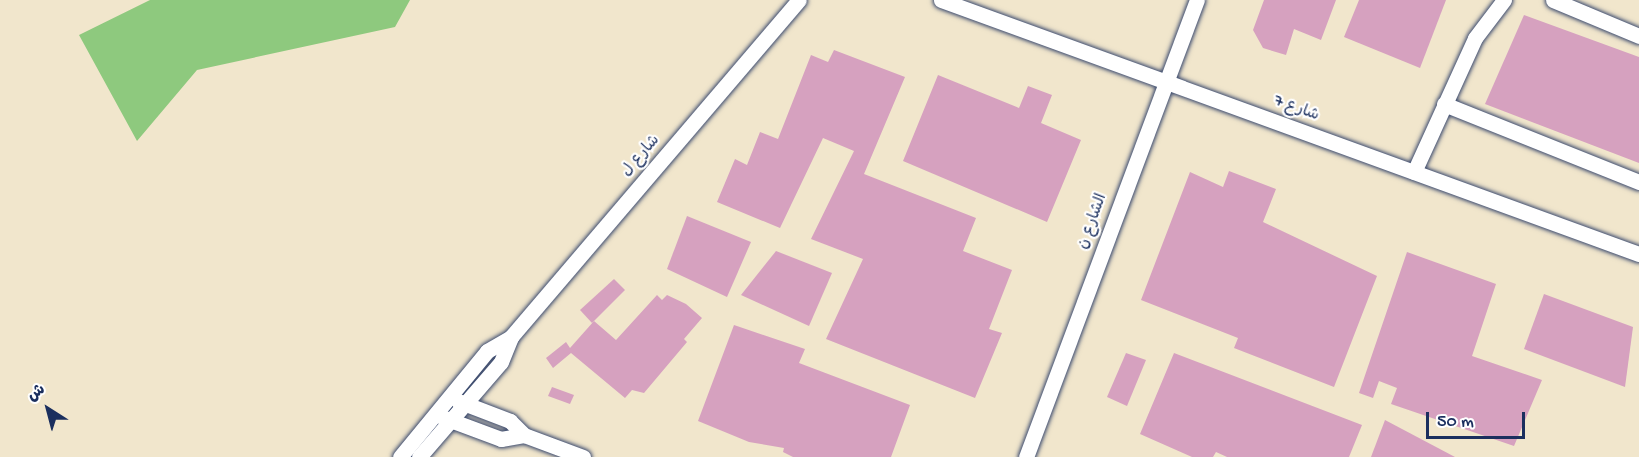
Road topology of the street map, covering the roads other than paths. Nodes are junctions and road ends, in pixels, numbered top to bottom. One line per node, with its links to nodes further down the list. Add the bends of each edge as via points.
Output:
1 (800, 0): 12 (street, شارع ل)
2 (941, 0): 7 (street, شارع 7)
3 (1197, 0): 7 (street, الشارع ن)
4 (1504, 0): 8 (street, via 1475,38)
5 (1552, 0): 6 (street)
6 (1639, 36)
7 (1165, 81): 9 (street, شارع 7); 21 (street, الشارع ن)
8 (1444, 104): 9 (street); 10 (street)
9 (1414, 172): 11 (street, شارع 7)
10 (1639, 182)
11 (1639, 254)
12 (511, 337): 13 (street, شارع ل, via 487,351); 14 (street, شارع ل, via 501,362)
13 (447, 398): 14 (street); 15 (street, شارع ل)
14 (465, 403): 16 (street, شارع ل); 17 (street, via 510,421)
15 (433, 414): 16 (street); 18 (street, شارع ل)
16 (450, 421): 17 (street, via 501,439); 19 (street, شارع ل)
17 (524, 435): 20 (street)
18 (400, 457)
19 (419, 457)
20 (582, 457)
21 (1026, 457)

